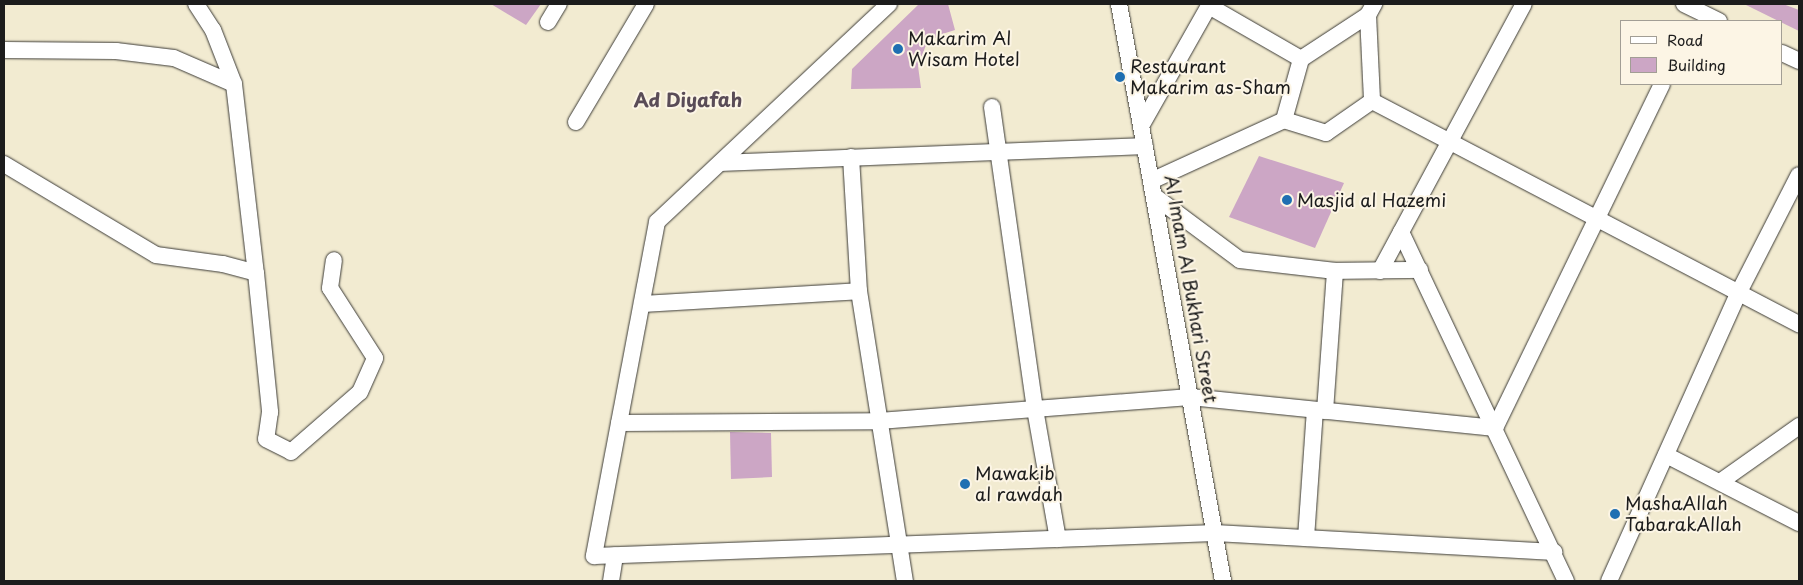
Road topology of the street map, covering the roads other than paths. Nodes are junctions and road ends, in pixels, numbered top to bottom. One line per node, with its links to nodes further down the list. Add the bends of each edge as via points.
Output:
1 (196, 4): 16 (street, via 213,30)
2 (559, 4): 11 (street)
3 (646, 4): 21 (street)
4 (889, 4): 27 (street)
5 (1119, 4): 22 (street, Al Imam Al Bukhari Street)
6 (1524, 4): 23 (street)
7 (1210, 5): 14 (street); 22 (street)
8 (1371, 10): 14 (street); 18 (street)
9 (1694, 10): 10 (street)
10 (1717, 20)
11 (548, 22)
12 (4, 50): 16 (street, via 116,51 174,58)
13 (1783, 53): 15 (street)
14 (1301, 59): 20 (street)
15 (1799, 61)
16 (234, 84): 37 (street)
17 (1662, 85): 31 (street)
18 (1372, 101): 20 (street, via 1326,132); 23 (street)
19 (992, 107): 25 (street)
20 (1284, 120): 30 (street)
21 (576, 122)
22 (1141, 126): 24 (street, Al Imam Al Bukhari Street)
23 (1450, 142): 31 (street); 32 (street)
24 (1145, 146): 25 (street); 30 (street, Al Imam Al Bukhari Street)
25 (997, 151): 26 (street); 43 (street)
26 (851, 157): 27 (street); 38 (street)
27 (721, 162): 40 (street, via 657,222)
28 (4, 164): 37 (street, via 156,255 223,264)
29 (1799, 175): 39 (street)
30 (1153, 189): 35 (street, via 1240,260); 42 (street, Al Imam Al Bukhari Street)
31 (1597, 218): 39 (street); 48 (street)
32 (1401, 232): 34 (street); 36 (street)
33 (334, 260): 37 (street, via 330,288 375,358 360,392 291,452 266,439 270,412)
34 (1420, 270): 36 (street); 48 (street)
35 (1335, 271): 36 (street); 44 (street)
36 (1380, 271)
37 (256, 273)
38 (859, 292): 40 (street); 45 (street)
39 (1739, 292): 41 (street); 49 (street)
40 (642, 304): 46 (street)
41 (1799, 324)
42 (1190, 397): 43 (street); 44 (street); 52 (street, Al Imam Al Bukhari Street)
43 (1035, 409): 45 (street); 54 (street)
44 (1320, 410): 48 (street); 53 (street)
45 (879, 422): 46 (street); 55 (street)
46 (619, 424): 57 (street, via 594,556)
47 (1799, 426): 50 (street)
48 (1495, 428): 56 (street)
49 (1666, 455): 50 (street); 62 (street)
50 (1720, 482): 51 (street)
51 (1799, 523)
52 (1215, 534): 53 (street); 54 (street); 60 (street, Al Imam Al Bukhari Street)
53 (1306, 538): 56 (street)
54 (1058, 539): 55 (street)
55 (897, 545): 57 (street); 59 (street)
56 (1554, 552): 61 (street)
57 (615, 556): 58 (street)
58 (611, 581)
59 (905, 581)
60 (1223, 581)
61 (1566, 581)
62 (1609, 581)

